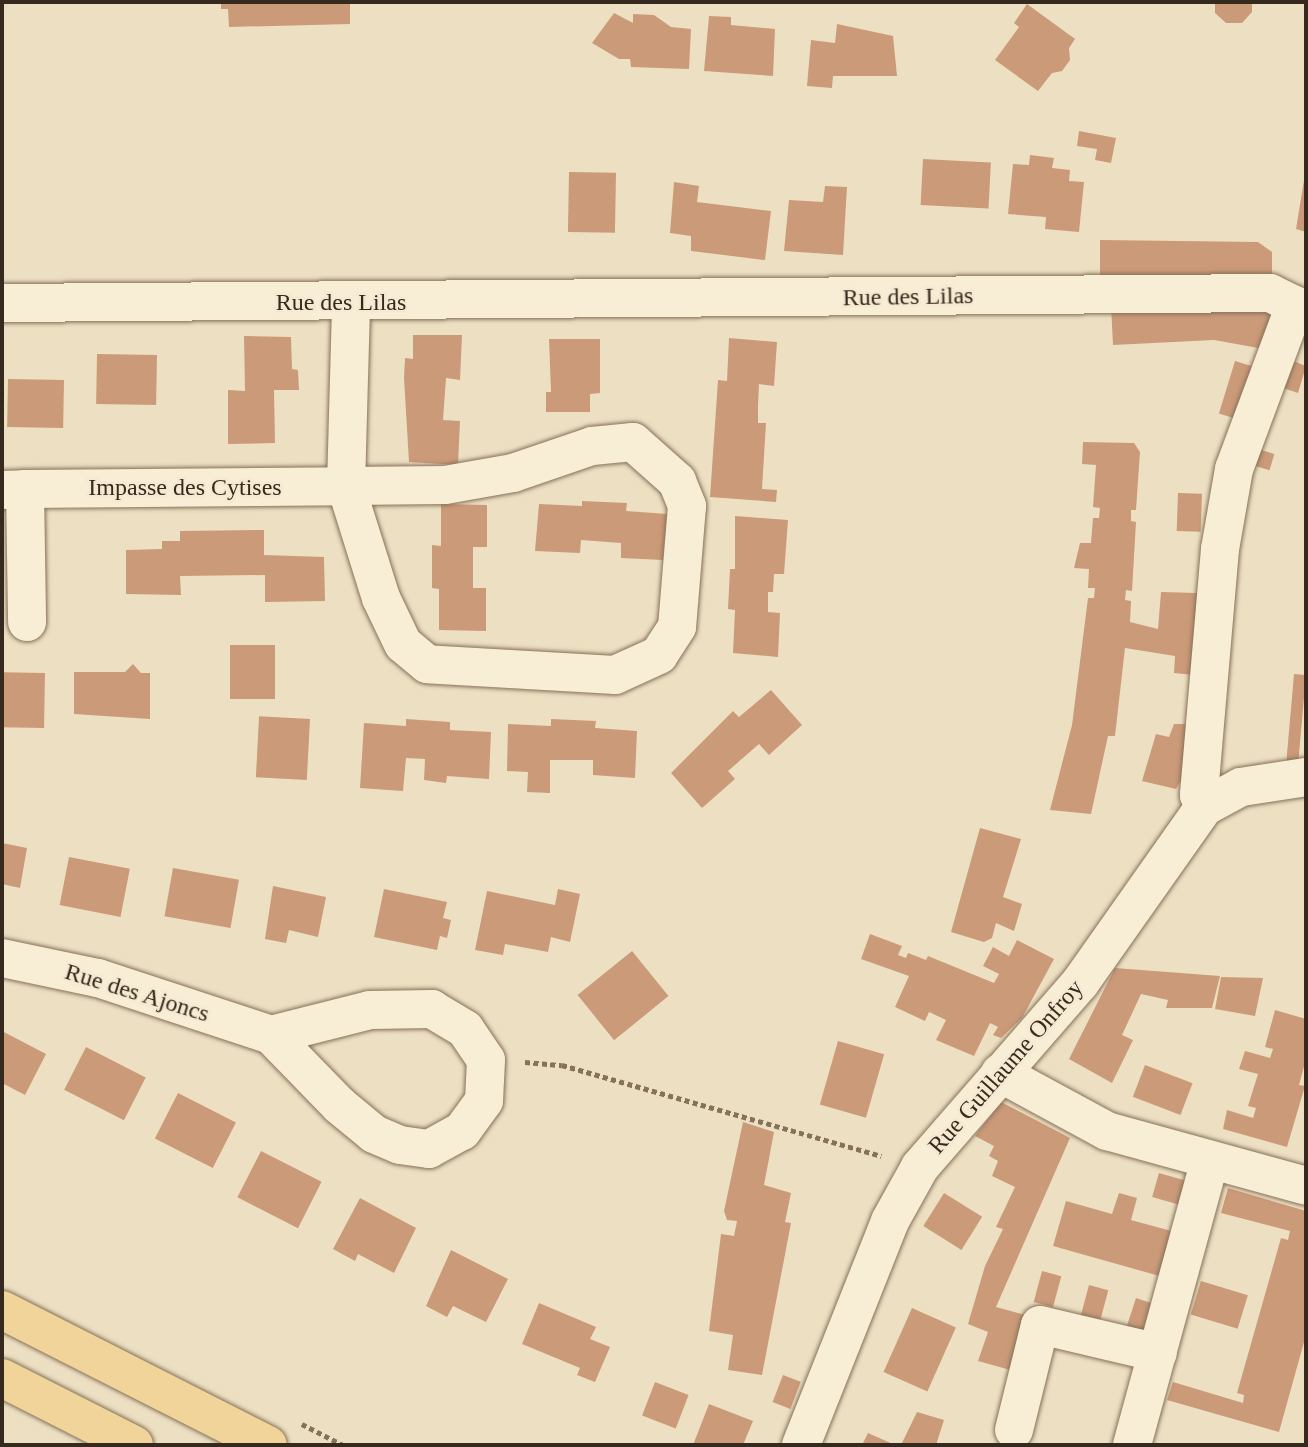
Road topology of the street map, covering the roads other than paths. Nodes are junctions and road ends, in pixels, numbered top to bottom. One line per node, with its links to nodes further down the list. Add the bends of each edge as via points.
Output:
1 (2, 303): 2 (street, Rue des Lilas)
2 (351, 303): 3 (street, Impasse des Cytises); 7 (street, Rue des Lilas, via 1270,293 1295,305 1234,470 1222,536 1199,795)
3 (346, 486): 3 (street, Impasse des Cytises, via 381,598 404,645 427,664 615,675 659,655 677,627 687,506 677,481 633,442 592,446 513,473 445,485); 4 (street, Impasse des Cytises)
4 (13, 489): 5 (street, Impasse des Cytises)
5 (27, 622)
6 (1306, 777): 7 (street, Rue Guillaume Onfroy, via 1241,787)
7 (1204, 807): 10 (street, Rue Guillaume Onfroy, via 1080,983)
8 (2, 958): 9 (street, Rue des Ajoncs, via 98,978)
9 (271, 1035): 9 (street, Rue des Ajoncs, via 374,1134 429,1149 462,1131 484,1101 486,1060 465,1029 432,1009 370,1010)
10 (1000, 1073): 11 (street, via 1107,1131); 19 (street, Rue Guillaume Onfroy, via 920,1167 890,1221)
11 (1210, 1160): 12 (street); 14 (street)
12 (1306, 1186)
13 (2, 1310): 18 (main road)
14 (1158, 1353): 16 (street, via 1040,1325); 20 (street)
15 (2, 1378): 17 (main road)
16 (1014, 1430)
17 (134, 1445)
18 (268, 1445)
19 (801, 1445)
20 (1132, 1445)

